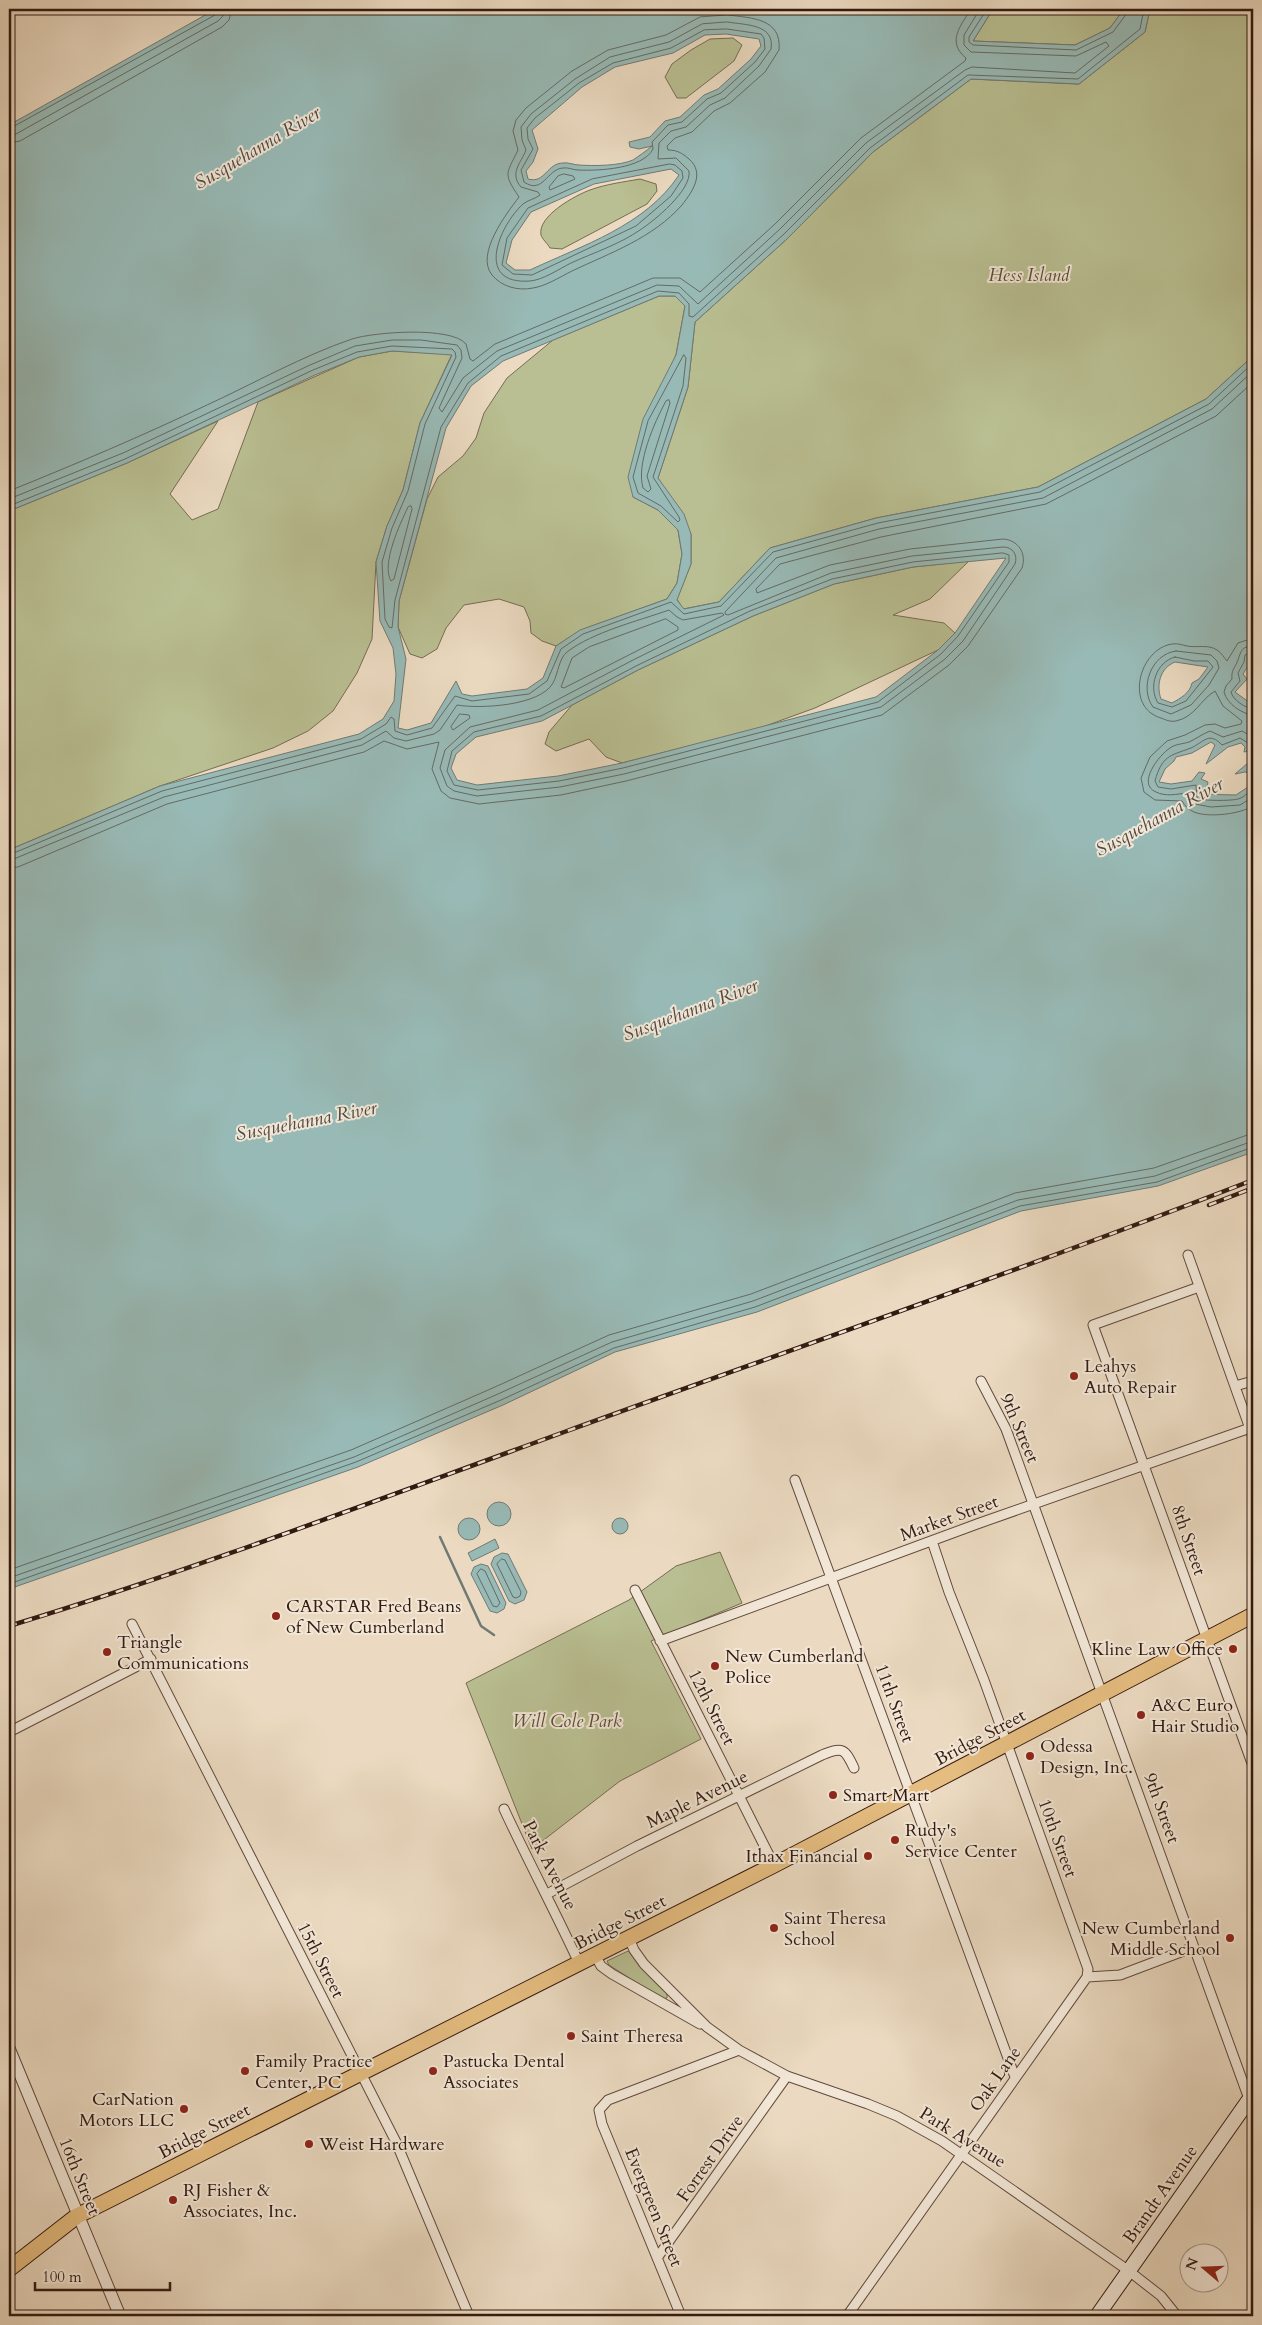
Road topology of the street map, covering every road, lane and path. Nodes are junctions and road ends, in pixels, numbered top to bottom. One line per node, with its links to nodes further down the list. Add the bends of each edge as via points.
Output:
1 (1188, 1255): 2 (street)
2 (1199, 1287): 5 (street); 7 (street, 8th Street, via 1093,1325)
3 (981, 1381): 9 (street, 9th Street, via 1006,1429)
4 (1253, 1381): 5 (street)
5 (1234, 1386): 6 (street)
6 (1252, 1433): 7 (street, Market Street)
7 (1146, 1465): 9 (street, Market Street); 15 (street, 8th Street)
8 (795, 1480): 11 (street, 11th Street)
9 (1033, 1504): 10 (street, Market Street); 18 (street, 9th Street)
10 (932, 1541): 11 (street, Market Street); 20 (street, 10th Street)
11 (832, 1578): 16 (street, Market Street); 23 (street, 11th Street)
12 (635, 1590): 16 (street, 12th Street)
13 (1253, 1616): 15 (main road, Bridge Street)
14 (132, 1624): 17 (street, 15th Street)
15 (1208, 1639): 18 (main road, Bridge Street); 21 (street, 8th Street)
16 (660, 1641): 24 (street, 12th Street)
17 (150, 1660): 19 (street); 36 (street, 15th Street)
18 (1102, 1694): 20 (main road, Bridge Street); 29 (street, 9th Street)
19 (9, 1732)
20 (1007, 1744): 23 (main road, Bridge Street); 32 (street, 10th Street, via 1088,1969)
21 (1253, 1766)
22 (854, 1768): 24 (street, Maple Avenue, via 846,1751 835,1750)
23 (911, 1794): 26 (main road, Bridge Street); 38 (street, 11th Street)
24 (739, 1796): 26 (street, 12th Street); 27 (street, Maple Avenue)
25 (504, 1809): 27 (street, Park Avenue)
26 (774, 1865): 28 (main road, Bridge Street)
27 (547, 1894): 31 (street, Park Avenue)
28 (629, 1938): 30 (main road, Bridge Street); 33 (street, Park Avenue, via 640,1959)
29 (1194, 1947): 32 (street, via 1120,1975); 39 (street, 9th Street)
30 (595, 1955): 31 (main road, Bridge Street); 33 (street, Park Avenue, via 601,1966 612,1974)
31 (578, 1963): 36 (main road, Bridge Street)
32 (1088, 1977): 38 (street, Oak Lane)
33 (707, 2027): 35 (street, Park Avenue)
34 (9, 2048): 41 (street, 16th Street)
35 (739, 2050): 37 (street, Park Avenue); 42 (street, Evergreen Street, via 608,2100 599,2110)
36 (359, 2073): 41 (main road, Bridge Street); 46 (street, 15th Street, via 396,2142)
37 (787, 2076): 40 (street, Park Avenue, via 897,2116); 42 (street, Forrest Drive)
38 (1015, 2077): 40 (street, Oak Lane)
39 (1252, 2101): 44 (main road, Brandt Avenue)
40 (962, 2153): 44 (street, Park Avenue); 48 (street, Oak Lane)
41 (77, 2216): 43 (main road, Bridge Street); 45 (street, 16th Street)
42 (657, 2258): 47 (street, Evergreen Street)
43 (9, 2268)
44 (1129, 2271): 49 (main road, Brandt Avenue); 50 (street, Park Avenue, via 1161,2296)
45 (120, 2316)
46 (469, 2316)
47 (681, 2316)
48 (847, 2316)
49 (1097, 2316)
50 (1177, 2316)

